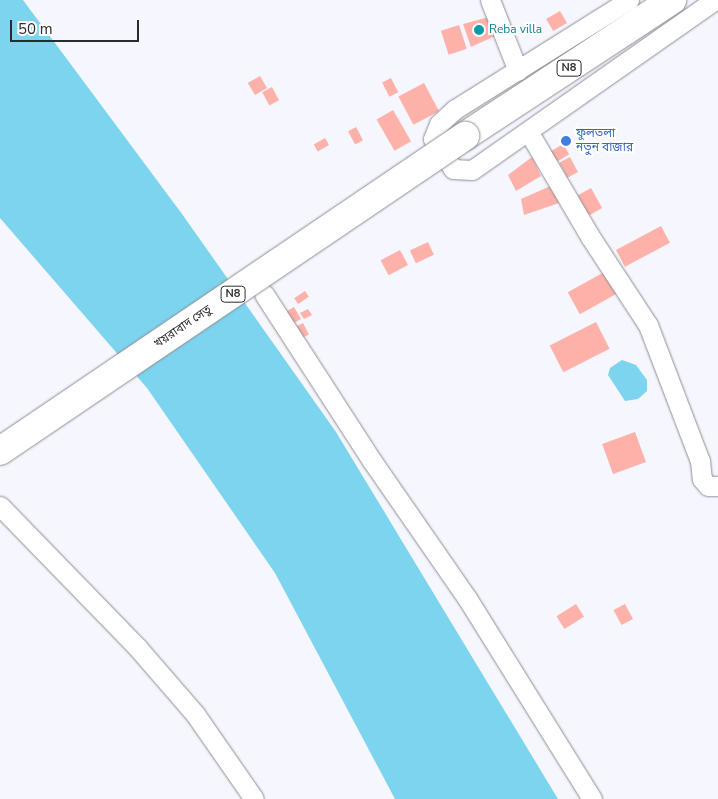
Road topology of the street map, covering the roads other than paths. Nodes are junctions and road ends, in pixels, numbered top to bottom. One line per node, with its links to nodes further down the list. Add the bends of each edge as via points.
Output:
1 (490, 0): 5 (street)
2 (629, 0): 5 (street)
3 (672, 0): 8 (highway, খয়রাবাদ সেতু / N8, bridge)
4 (716, 0): 6 (street)
5 (518, 71): 6 (street, via 455,109 439,124 433,139 453,169 472,170)
6 (528, 131): 9 (street, via 648,326 700,461 702,479 708,486)
7 (264, 294): 12 (street, via 372,462 467,598)
8 (0, 451)
9 (718, 486)
10 (0, 506): 11 (street, via 137,647 195,714)
11 (254, 799)
12 (592, 799)

